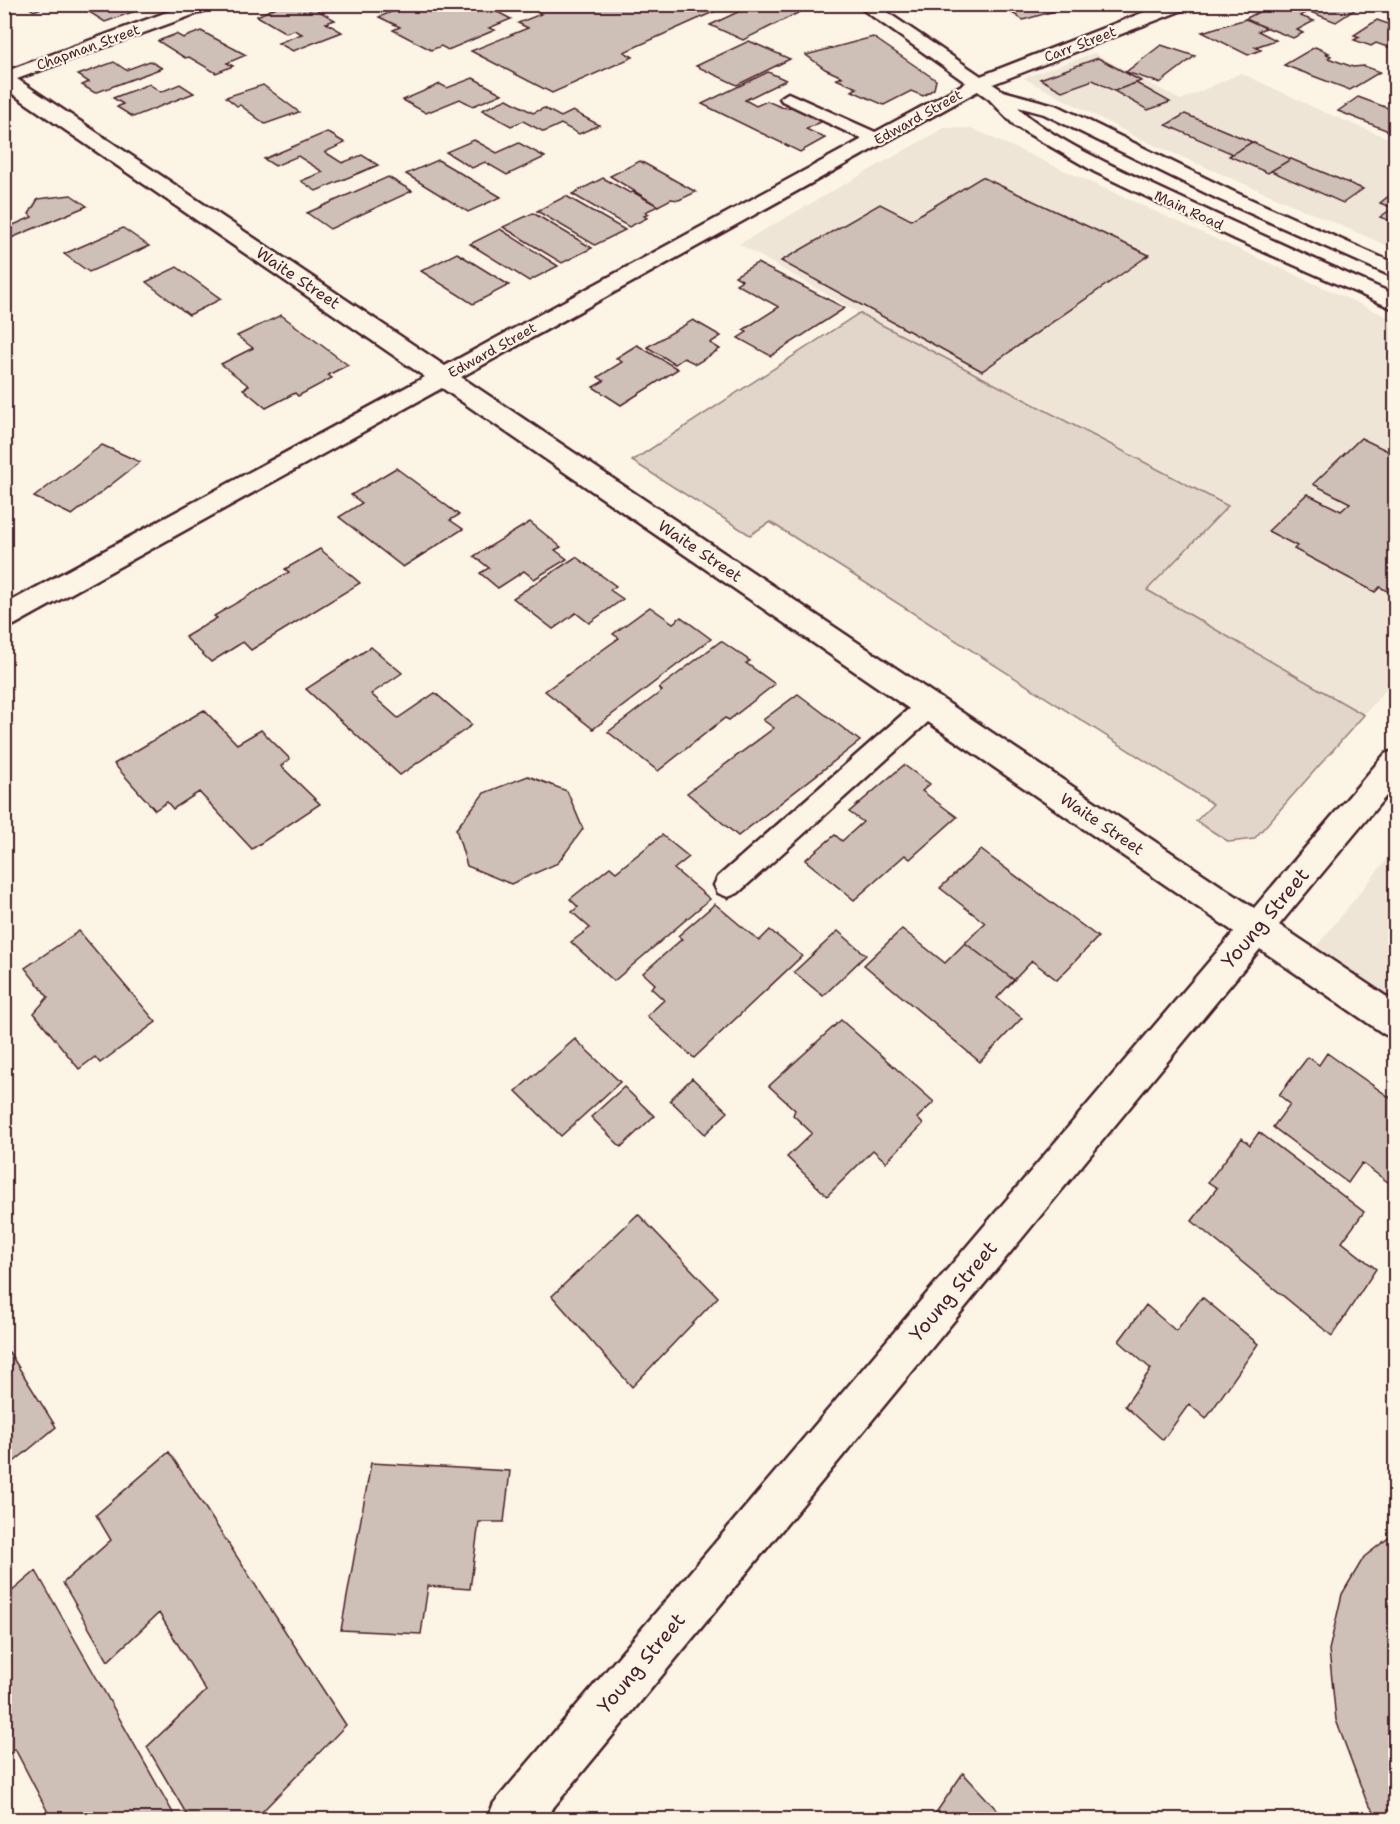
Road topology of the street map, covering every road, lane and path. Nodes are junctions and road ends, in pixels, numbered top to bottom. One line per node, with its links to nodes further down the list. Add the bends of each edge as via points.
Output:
1 (206, 4): 4 (street, Chapman Street)
2 (863, 4): 5 (street, Main Road)
3 (1182, 4): 5 (street, Carr Street)
4 (4, 78): 10 (street, Waite Street)
5 (987, 89): 7 (street, Edward Street); 8 (street, Main Road, via 1051,110); 9 (street, Main Road, via 1022,122 1102,168)
6 (788, 98): 7 (lane)
7 (876, 139): 10 (street, Edward Street)
8 (1395, 272)
9 (1395, 303)
10 (443, 377): 11 (street, Edward Street); 12 (street, Waite Street)
11 (4, 618)
12 (929, 706): 14 (lane); 15 (street, Waite Street)
13 (1395, 762): 15 (street, Young Street)
14 (728, 885)
15 (1256, 928): 16 (street, Waite Street); 17 (street, Young Street)
16 (1395, 1023)
17 (511, 1820)

